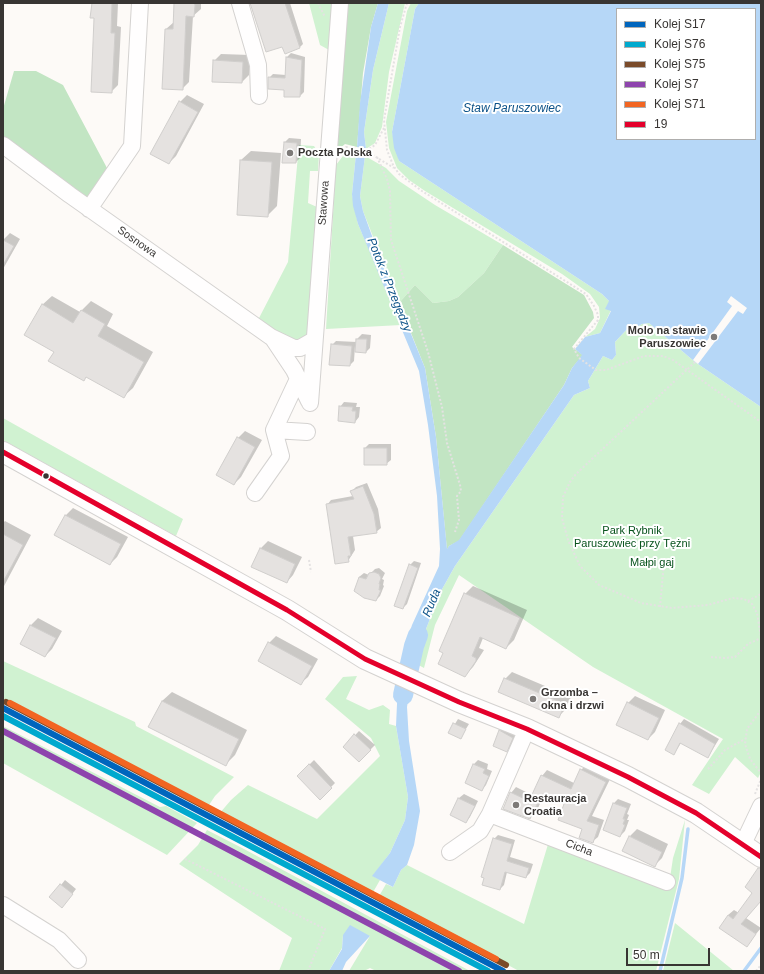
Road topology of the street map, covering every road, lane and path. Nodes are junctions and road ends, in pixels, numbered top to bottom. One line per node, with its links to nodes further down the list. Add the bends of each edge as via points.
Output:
1 (140, 3): 12 (street, via 132,146)
2 (240, 3): 5 (street, via 258,64)
3 (340, 3): 13 (street, Stawowa)
4 (407, 3): 6 (path, via 385,104)
5 (259, 96)
6 (384, 128): 9 (path, via 375,145); 11 (path, via 387,150)
7 (3, 145): 12 (street, Sosnowa)
8 (346, 147): 9 (path)
9 (366, 151): 10 (path)
10 (377, 157): 11 (path); 24 (path, via 390,191 391,240 428,352 442,407 447,443 460,485 461,491 457,496 459,520)
11 (396, 170): 17 (path, via 422,191 586,294 598,316 596,323 574,350 579,358 596,370 600,371 644,356 663,356)
12 (89, 208): 14 (street, Sosnowa)
13 (314, 340): 14 (street); 16 (street, Stawowa)
14 (288, 351): 16 (street, Sosnowa); 18 (street)
15 (695, 362): 17 (path)
16 (312, 366): 18 (street, Stawowa, via 310,403)
17 (688, 370): 19 (path); 30 (path, via 585,463 570,482 562,502 562,518 568,540 586,574 599,585 630,599)
18 (298, 379): 20 (street)
19 (761, 422)
20 (274, 430): 21 (street); 23 (street, via 281,456)
21 (307, 432)
22 (3, 452): 34 (main road, via 287,610 355,653 420,685)
23 (255, 493)
24 (455, 532)
25 (309, 560): 27 (path)
26 (664, 562): 30 (path)
27 (311, 572)
28 (761, 594): 29 (path)
29 (748, 601): 30 (path, via 738,598 692,607); 31 (path, via 757,613)
30 (660, 607)
31 (761, 638): 32 (path, via 748,644 735,657)
32 (711, 657)
33 (761, 710): 35 (path, via 749,725)
34 (527, 729): 39 (street); 40 (main road, via 676,802)
35 (745, 739): 36 (path, via 725,750); 37 (path, via 747,754)
36 (708, 769)
37 (761, 773)
38 (761, 806): 40 (street)
39 (490, 814): 41 (street, via 480,831); 44 (street, Cicha)
40 (743, 844): 42 (main road)
41 (450, 852)
42 (761, 857)
43 (185, 858): 48 (path, via 326,929)
44 (667, 882)
45 (3, 905): 46 (street, via 59,940)
46 (78, 960)
47 (761, 965): 49 (path)
48 (308, 971)
49 (756, 971)

